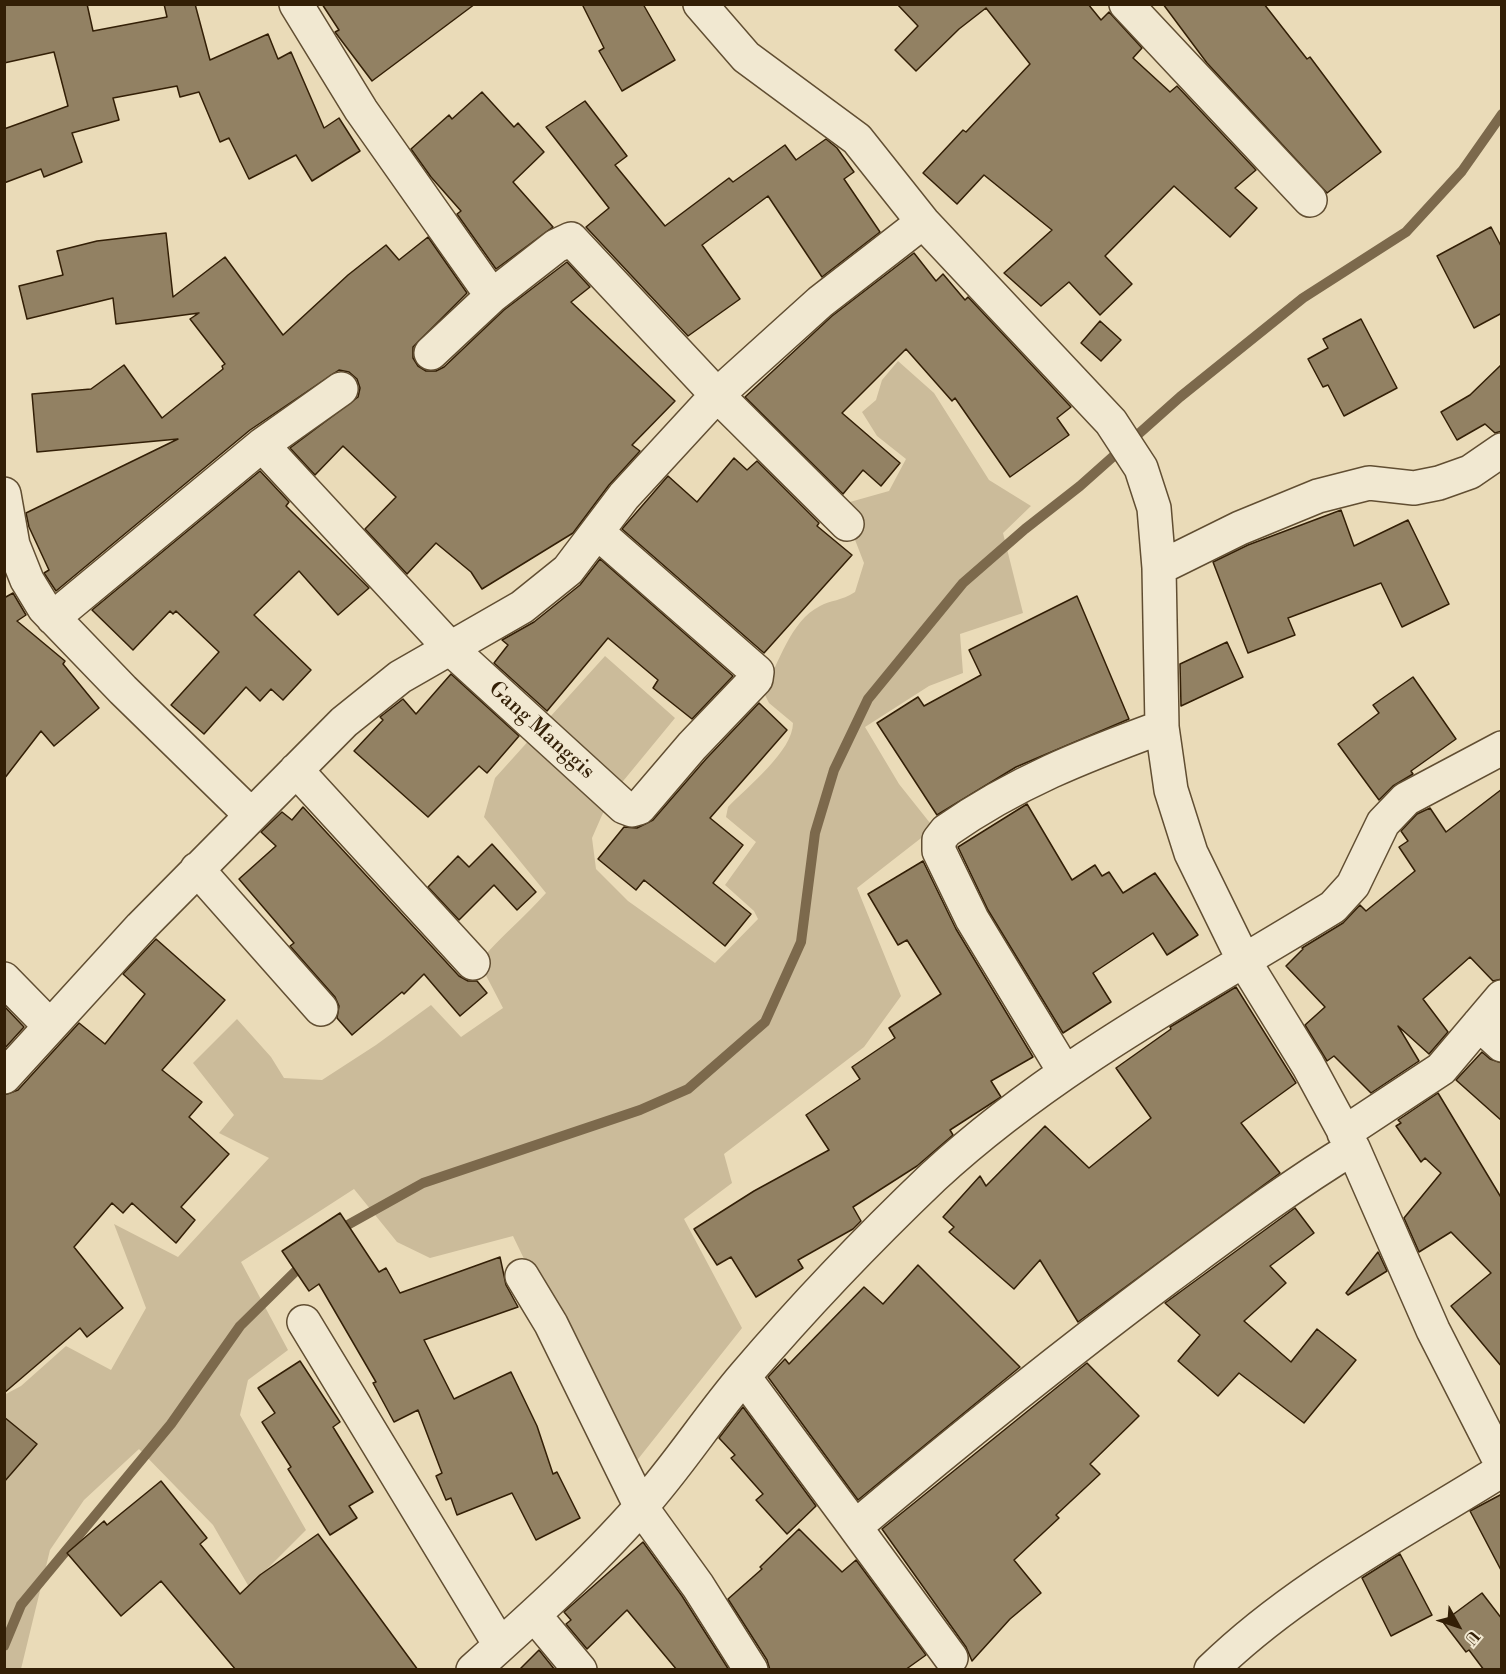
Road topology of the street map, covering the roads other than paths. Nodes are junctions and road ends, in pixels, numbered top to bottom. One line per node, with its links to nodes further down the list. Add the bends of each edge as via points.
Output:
1 (296, 4): 6 (street, via 361,110)
2 (1126, 4): 4 (street)
3 (715, 10): 5 (street, via 746,57 857,139)
4 (1310, 200)
5 (923, 222): 9 (street, via 820,302); 15 (street, via 1111,422 1141,468 1154,508)
6 (492, 296): 7 (street); 9 (street, via 556,246 571,239)
7 (431, 353)
8 (342, 388): 10 (street)
9 (717, 396): 13 (street); 14 (street, via 624,496)
10 (262, 445): 16 (street); 17 (street, Gang Manggis)
11 (1502, 450): 15 (street, via 1470,472 1439,483 1414,488 1370,483 1318,496 1240,528)
12 (4, 494): 16 (street, via 13,545 27,580)
13 (848, 524)
14 (597, 532): 17 (street, via 568,570 531,600); 17 (street, Gang Manggis, via 757,672 756,679 639,807 624,807)
15 (1159, 568): 18 (street)
16 (53, 618): 21 (street)
17 (451, 649): 20 (street, via 400,677 344,722)
18 (1162, 727): 23 (street, via 1171,790 1191,853); 30 (street, via 1080,757 1004,792 946,831 939,840 939,851 972,919)
19 (1502, 748): 23 (street, via 1406,800 1383,823 1353,885 1333,907)
20 (296, 770): 21 (street); 24 (street)
21 (250, 814): 22 (street)
22 (197, 869): 27 (street); 28 (street)
23 (1244, 961): 30 (street); 32 (street, via 1308,1065)
24 (473, 963)
25 (4, 979): 28 (street)
26 (1502, 997): 29 (street)
27 (321, 1009)
28 (50, 1026): 31 (street)
29 (1490, 1035): 32 (street)
30 (1064, 1071): 35 (street, via 935,1176 855,1253)
31 (4, 1077)
32 (1348, 1141): 36 (street, via 1433,1330); 38 (street, via 984,1418)
33 (522, 1276): 37 (street, via 551,1324)
34 (304, 1322): 40 (street)
35 (744, 1377): 37 (street); 38 (street)
36 (1502, 1468): 45 (street, via 1310,1590)
37 (641, 1508): 39 (street); 44 (street, via 698,1586)
38 (855, 1527): 41 (street)
39 (535, 1616): 40 (street); 43 (street)
40 (500, 1645): 42 (street)
41 (951, 1658)
42 (473, 1670)
43 (580, 1670)
44 (751, 1670)
45 (1210, 1670)

